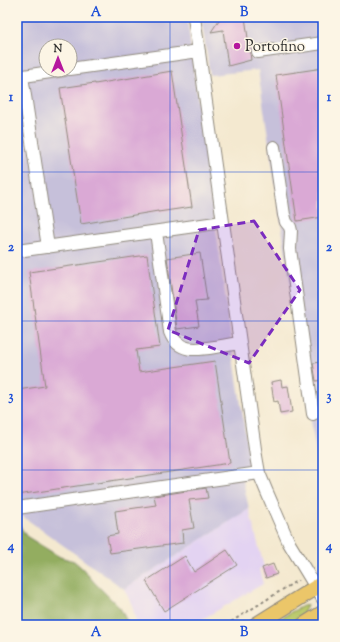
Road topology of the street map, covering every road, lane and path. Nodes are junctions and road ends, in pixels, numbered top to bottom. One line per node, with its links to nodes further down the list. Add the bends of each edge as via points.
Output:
1 (194, 17): 3 (lane)
2 (323, 43): 4 (lane)
3 (199, 51): 5 (lane); 9 (lane)
4 (258, 52)
5 (78, 68)
6 (38, 74): 7 (lane)
7 (20, 76): 11 (lane)
8 (274, 147): 14 (lane, via 284,215 291,231 290,249)
9 (223, 222): 10 (lane); 13 (lane)
10 (156, 232): 11 (lane); 13 (lane, via 172,337 181,346 192,349)
11 (48, 247): 12 (lane)
12 (17, 252)
13 (240, 343): 15 (lane)
14 (312, 414)
15 (259, 473): 16 (lane); 18 (lane, via 289,542)
16 (17, 508)
17 (323, 564): 18 (path)
18 (308, 574): 19 (lane); 21 (path)
19 (321, 590): 22 (main road)
20 (323, 613): 23 (main road)
21 (226, 625)
22 (256, 625)
23 (304, 625)

